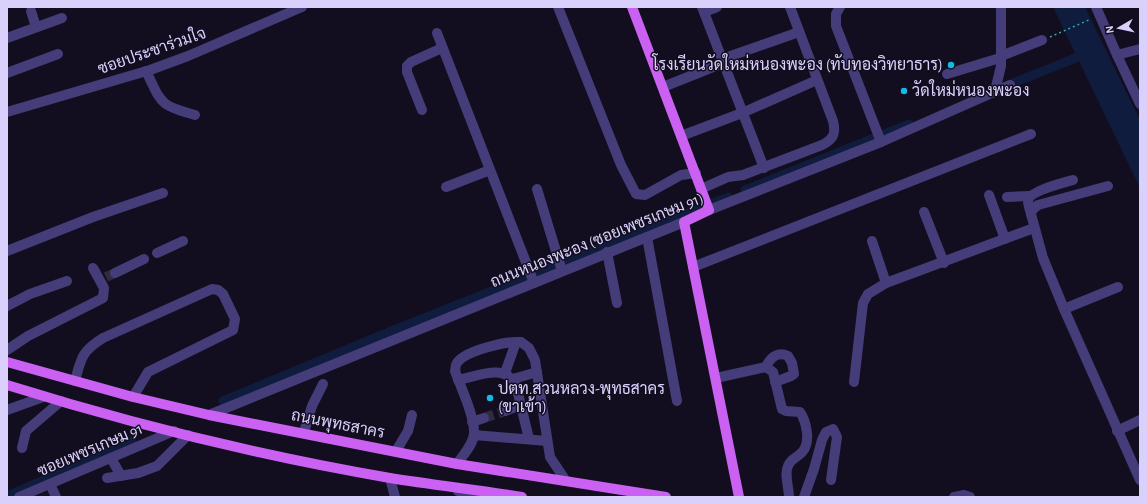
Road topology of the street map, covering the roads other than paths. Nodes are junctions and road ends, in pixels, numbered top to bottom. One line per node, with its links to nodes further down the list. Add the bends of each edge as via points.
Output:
1 (302, 7): 23 (street, ซอยประชาร่วมใจ, via 188,56)
2 (558, 7): 40 (street, via 621,165 636,194 645,195 681,175)
3 (632, 7): 28 (main road)
4 (717, 7): 9 (street)
5 (790, 7): 13 (street)
6 (840, 7): 37 (street, via 836,14 836,26)
7 (1001, 7): 21 (street)
8 (1096, 7): 20 (street)
9 (703, 9): 22 (street)
10 (31, 12): 12 (street)
11 (62, 18): 12 (street)
12 (36, 27): 15 (street)
13 (799, 32): 22 (street); 26 (street)
14 (437, 33): 17 (street)
15 (7, 38)
16 (1042, 40): 21 (street)
17 (442, 48): 31 (street, via 407,66); 39 (street)
18 (1140, 49): 20 (street)
19 (58, 54): 24 (street)
20 (1117, 56): 30 (street)
21 (1001, 57): 25 (street); 29 (street)
22 (723, 61): 28 (street); 33 (street)
23 (146, 71): 32 (street, ซอยประชาร่วมใจ); 34 (street, via 162,102 176,110)
24 (7, 73)
25 (947, 74)
26 (817, 80): 33 (street); 38 (street, via 836,130 834,136 830,141)
27 (1010, 85): 29 (street, ถนนหนองพะอง (ซอยเพชรเกษม 91))
28 (663, 87): 36 (main road)
29 (995, 91): 37 (street, ถนนหนองพะอง (ซอยเพชรเกษม 91))
30 (1140, 104)
31 (422, 110)
32 (7, 112)
33 (742, 113): 36 (street); 38 (street)
34 (195, 114)
35 (1031, 134): 64 (street)
36 (681, 136): 40 (main road)
37 (880, 142): 50 (street, ถนนหนองพะอง (ซอยเพชรเกษม 91))
38 (764, 168): 45 (street)
39 (490, 170): 43 (street); 69 (street)
40 (696, 173): 45 (main road)
41 (1073, 180): 48 (street)
42 (1108, 186): 52 (street, via 1038,205)
43 (446, 187)
44 (537, 189): 66 (street)
45 (701, 189): 50 (main road)
46 (163, 193): 59 (street)
47 (988, 195): 56 (street)
48 (1030, 196): 49 (street); 52 (street, via 1028,202)
49 (1007, 197)
50 (710, 210): 53 (main road, ถนนหนองพะอง (ซอยเพชรเกษม 91))
51 (924, 212): 63 (street)
52 (1031, 214): 54 (street)
53 (684, 222): 55 (street, ถนนหนองพะอง (ซอยเพชรเกษม 91)); 64 (main road)
54 (1034, 228): 56 (street); 74 (street)
55 (647, 237): 60 (street, ถนนหนองพะอง (ซอยเพชรเกษม 91)); 90 (street)
56 (1005, 239): 63 (street)
57 (183, 241): 61 (street)
58 (872, 241): 70 (street)
59 (7, 251)
60 (607, 252): 66 (street, ถนนหนองพะอง (ซอยเพชรเกษม 91)); 72 (street)
61 (157, 253)
62 (144, 259): 67 (street)
63 (944, 263): 70 (street)
64 (693, 267): 81 (main road)
65 (93, 268): 67 (street)
66 (562, 271): 69 (street, ถนนหนองพะอง (ซอยเพชรเกษม 91))
67 (107, 277): 76 (street, via 103,298 28,336)
68 (67, 281): 73 (street, via 30,294)
69 (534, 283): 95 (street, ถนนหนองพะอง (ซอยเพชรเกษม 91))
70 (886, 283): 85 (street, via 868,294 863,303)
71 (1118, 286): 74 (street)
72 (617, 303)
73 (7, 306)
74 (1064, 309): 101 (street)
75 (516, 342): 79 (street, via 521,342 529,348); 80 (street); 82 (street, via 490,346 462,358 456,364)
76 (7, 350)
77 (7, 362): 83 (main road, ถนนพุทธสาคร)
78 (766, 367): 81 (street); 84 (street, via 773,372); 84 (street, via 772,357 781,354 788,356 794,374)
79 (537, 372): 80 (street); 106 (street)
80 (509, 376): 82 (street, via 497,372); 92 (street)
81 (716, 378): 125 (main road)
82 (458, 380): 99 (street)
83 (74, 381): 89 (main road, ถนนพุทธสาคร); 89 (street, via 82,357 89,347 104,338 212,290 218,290 223,294 235,318 233,330 148,372)
84 (775, 382): 126 (street, via 782,409 800,412 807,434 807,446 787,467)
85 (854, 382)
86 (323, 384): 102 (street, via 312,406)
87 (7, 386): 88 (main road)
88 (43, 397): 91 (main road); 93 (street)
89 (133, 397): 95 (main road, ถนนพุทธสาคร)
90 (677, 400)
91 (61, 401): 100 (main road); 107 (street, via 26,431)
92 (521, 405): 94 (street); 105 (street)
93 (7, 410)
94 (505, 411)
95 (209, 415): 102 (main road, ถนนพุทธสาคร)
96 (412, 415): 108 (street, via 408,431)
97 (484, 418): 99 (street)
98 (1140, 420): 101 (street)
99 (472, 422): 104 (street)
100 (174, 431): 103 (main road); 109 (street, ซอยเพชรเกษม 91)
101 (1117, 431): 115 (street)
102 (304, 432): 108 (main road, ถนนพุทธสาคร)
103 (188, 435): 111 (street, via 157,466); 113 (main road)
104 (474, 435): 105 (street); 110 (street, via 470,446)
105 (529, 439): 106 (street)
106 (547, 441): 116 (street, via 550,457)
107 (22, 448)
108 (396, 451): 110 (main road, ถนนพุทธสาคร)
109 (111, 458): 111 (street); 118 (street, ซอยเพชรเกษม 91)
110 (457, 464): 116 (main road, ถนนพุทธสาคร)
111 (121, 476): 112 (street)
112 (107, 478)
113 (390, 478): 117 (main road); 121 (street)
114 (831, 480): 127 (street, via 837,436 833,429 826,432 822,440)
115 (1140, 480)
116 (566, 481): 124 (main road, ถนนพุทธสาคร)
117 (427, 483): 122 (street); 123 (main road)
118 (50, 484): 119 (street, ซอยเพชรเกษม 91); 120 (street)
119 (19, 497)
120 (56, 497)
121 (395, 497)
122 (479, 497)
123 (522, 497)
124 (666, 497)
125 (739, 497)
126 (789, 497)
127 (804, 497)
128 (954, 497): 129 (street)
129 (972, 497)

